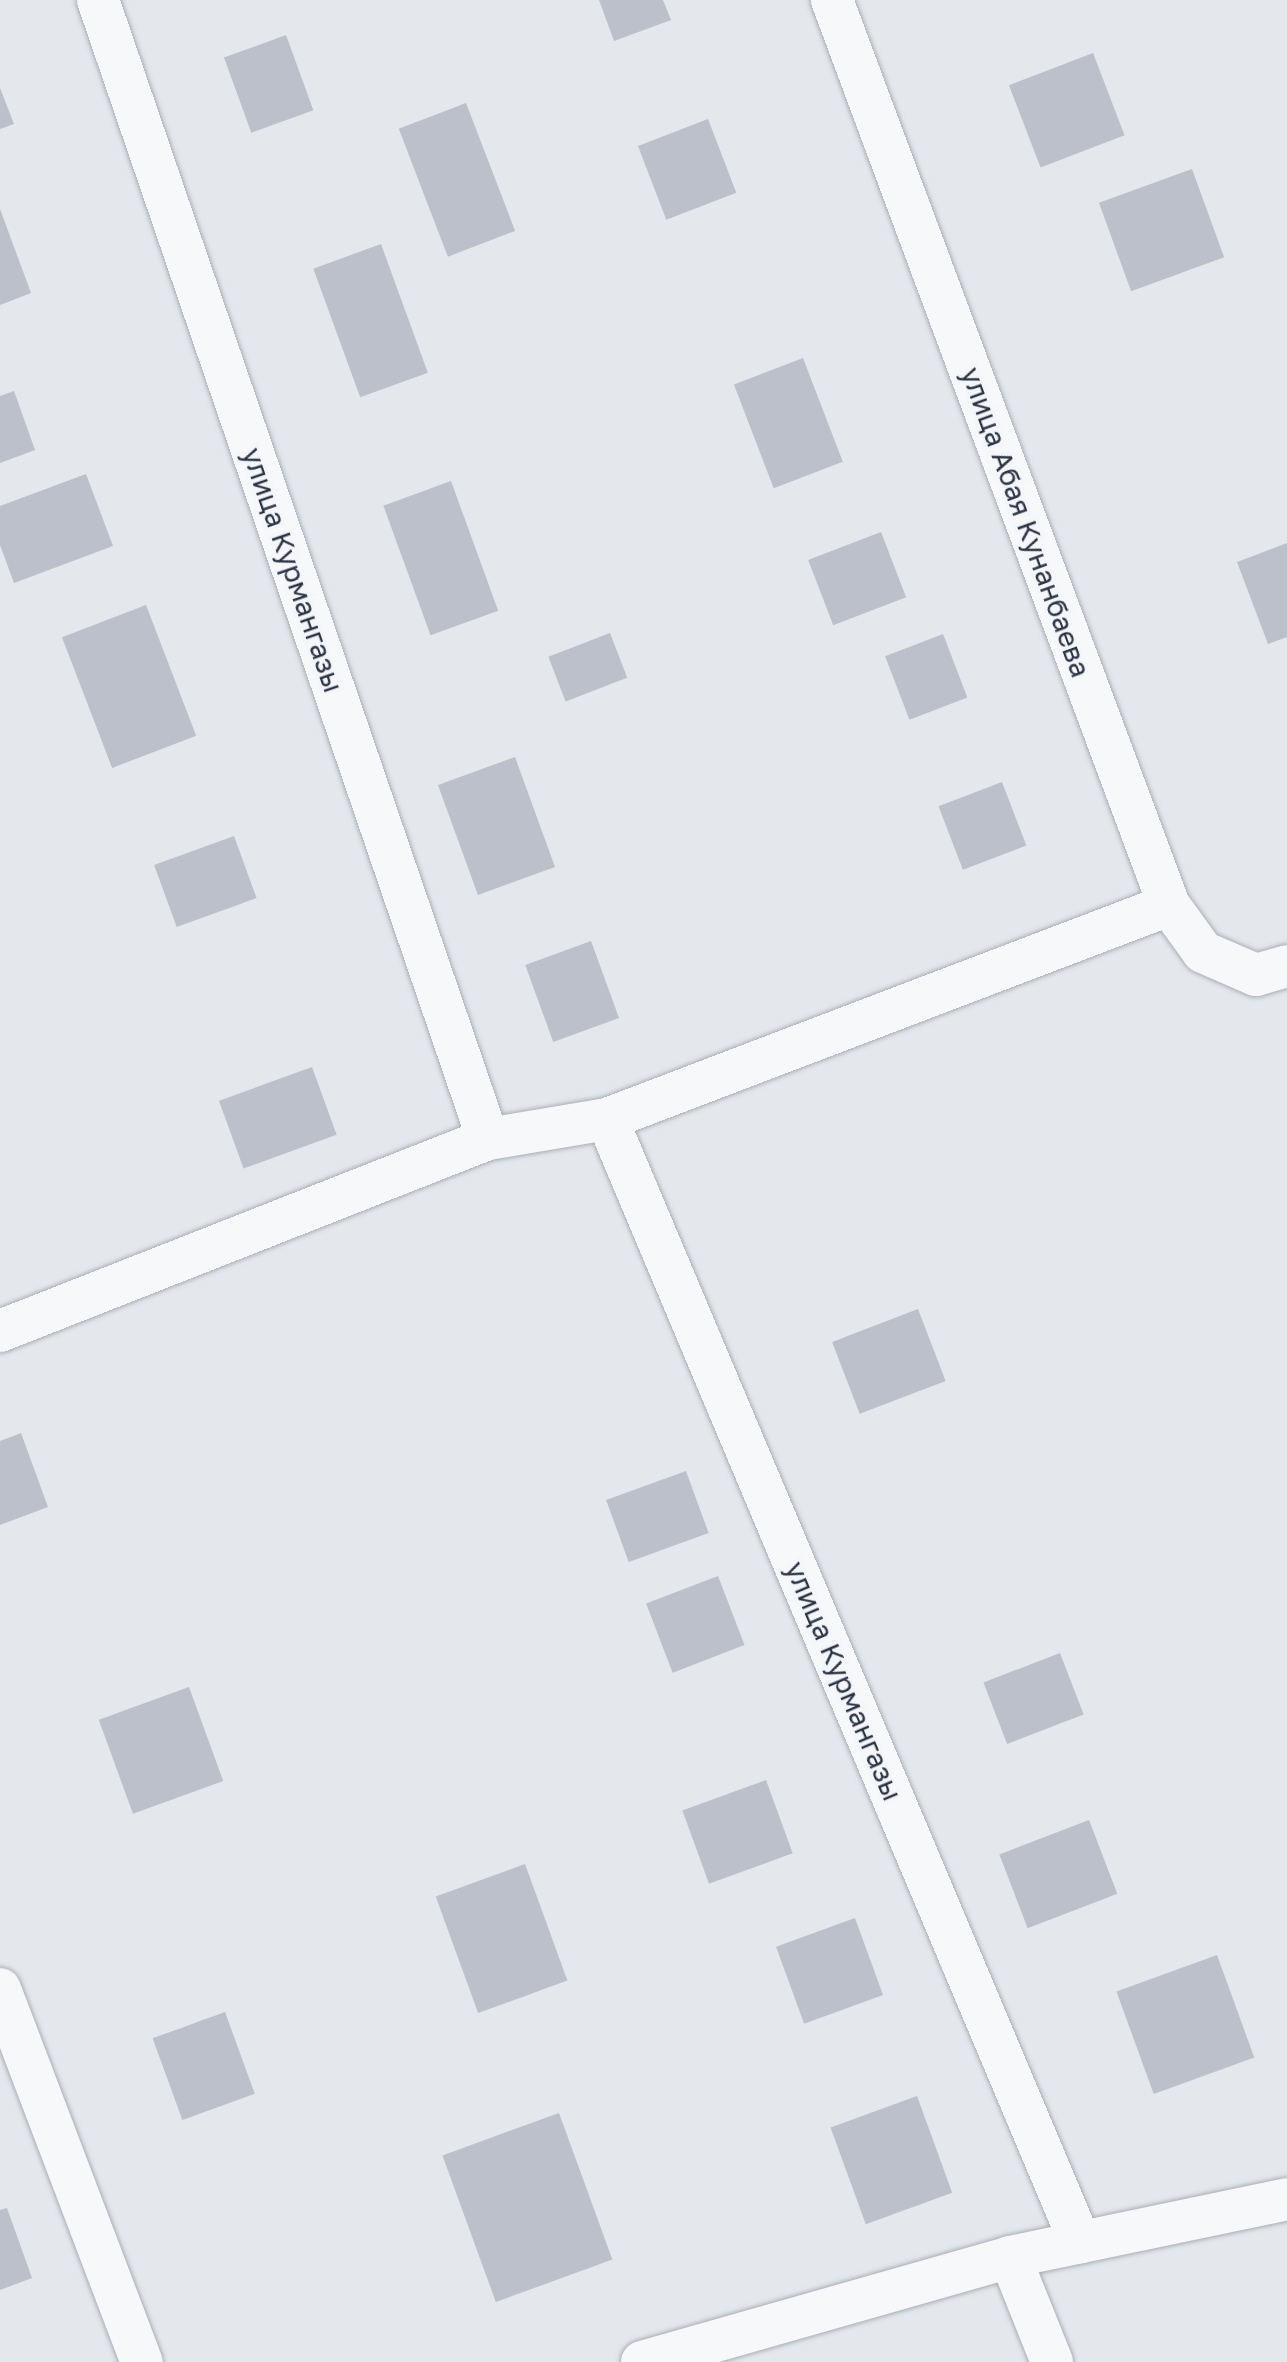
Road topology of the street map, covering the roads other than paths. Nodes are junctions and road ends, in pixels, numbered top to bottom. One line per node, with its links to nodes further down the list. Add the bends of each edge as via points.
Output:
1 (98, 0): 6 (street, улица Курмангазы)
2 (832, 0): 3 (street, улица Абая Кунанбаева)
3 (1169, 905): 4 (street, улица Абая Кунанбаева, via 1203,952 1256,975); 5 (street)
4 (1287, 966)
5 (607, 1119): 6 (street); 11 (street, улица Курмангазы)
6 (488, 1139): 7 (street)
7 (0, 1331)
8 (0, 1989): 9 (street)
9 (10, 2047): 13 (street)
10 (1287, 2199): 11 (street)
11 (1080, 2242): 12 (street)
12 (1010, 2257): 14 (street); 15 (street)
13 (142, 2362)
14 (642, 2362)
15 (1052, 2362)

